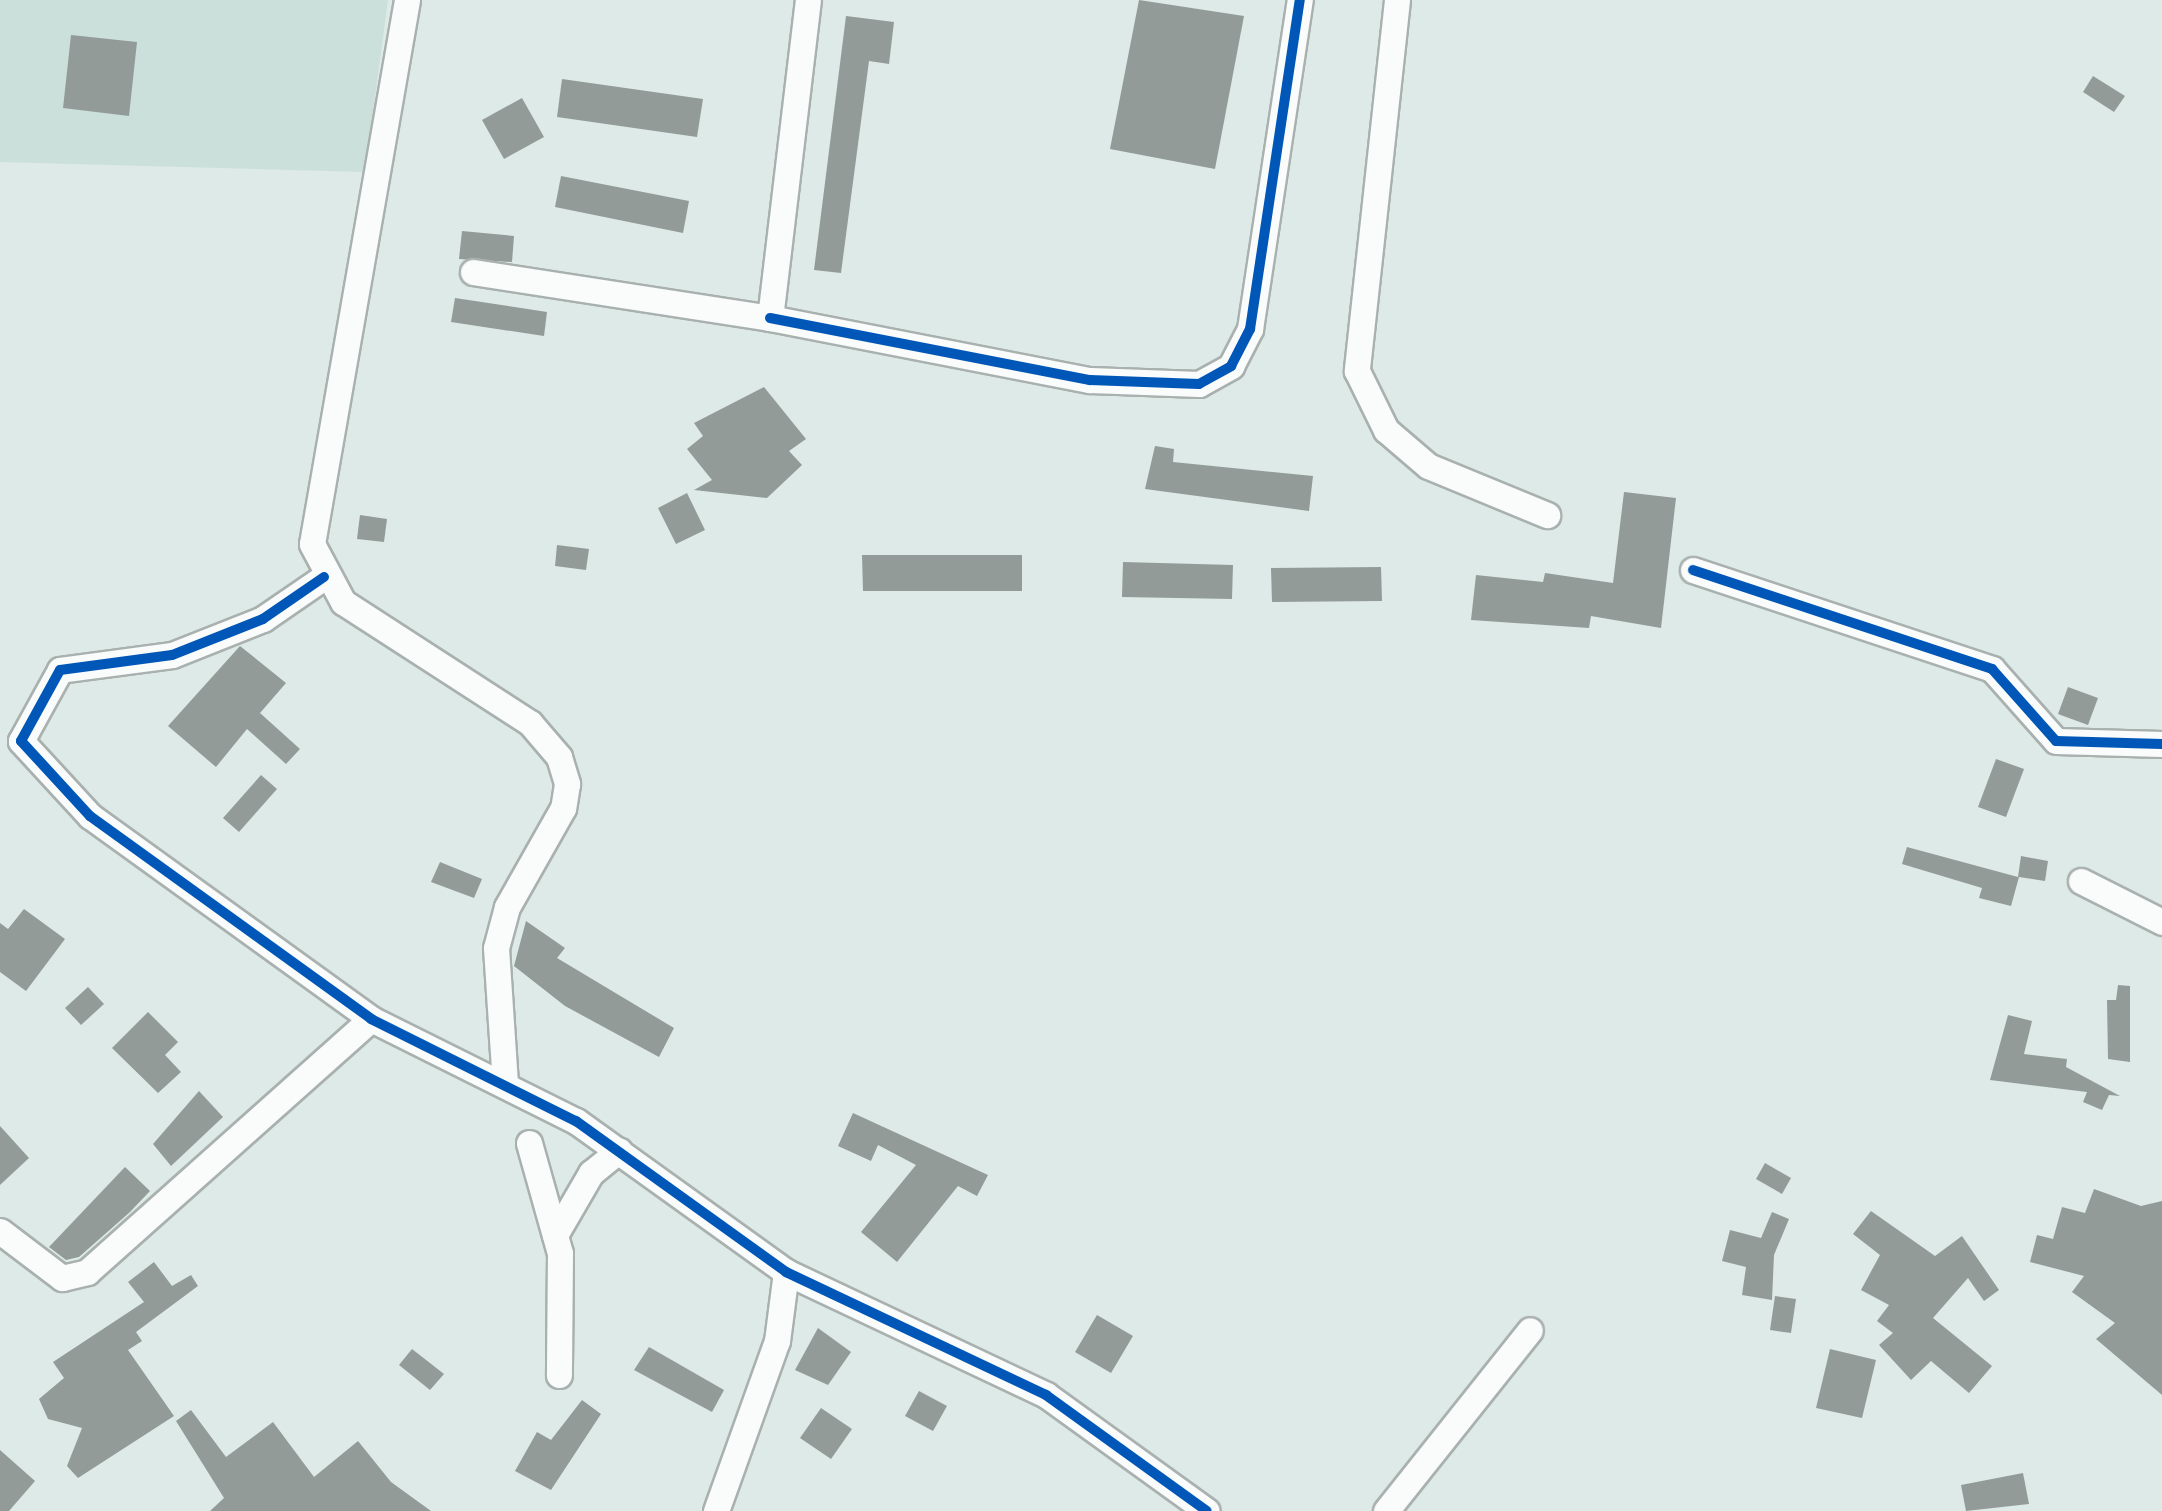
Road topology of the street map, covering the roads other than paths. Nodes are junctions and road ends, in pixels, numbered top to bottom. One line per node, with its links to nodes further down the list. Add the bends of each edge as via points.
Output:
1 (406, 0): 9 (street, via 316,512 312,544)
2 (808, 0): 6 (street)
3 (1300, 0): 6 (street, via 1250,329 1231,366 1200,384 1090,380)
4 (1396, 0): 7 (street, via 1357,371 1386,430 1428,466)
5 (474, 272): 6 (street)
6 (770, 318)
7 (1548, 514)
8 (1692, 570): 10 (street, via 1992,668 2056,741)
9 (324, 577): 13 (street, via 263,619 172,655 60,670 21,741 90,816); 14 (street, via 380,629 530,724 559,757 567,784 563,808 507,907 496,948)
10 (2162, 744)
11 (2081, 881): 12 (street)
12 (2162, 922)
13 (371, 1019): 14 (street); 17 (street, via 86,1272 62,1278)
14 (505, 1083): 16 (street)
15 (530, 1143): 18 (street)
16 (618, 1150): 18 (street, via 591,1173); 19 (street)
17 (0, 1230)
18 (555, 1235): 21 (street, via 564,1284)
19 (786, 1272): 22 (street, via 777,1341); 23 (street, via 1046,1395)
20 (1530, 1330): 24 (street)
21 (559, 1374)
22 (716, 1511)
23 (1207, 1511)
24 (1386, 1511)

